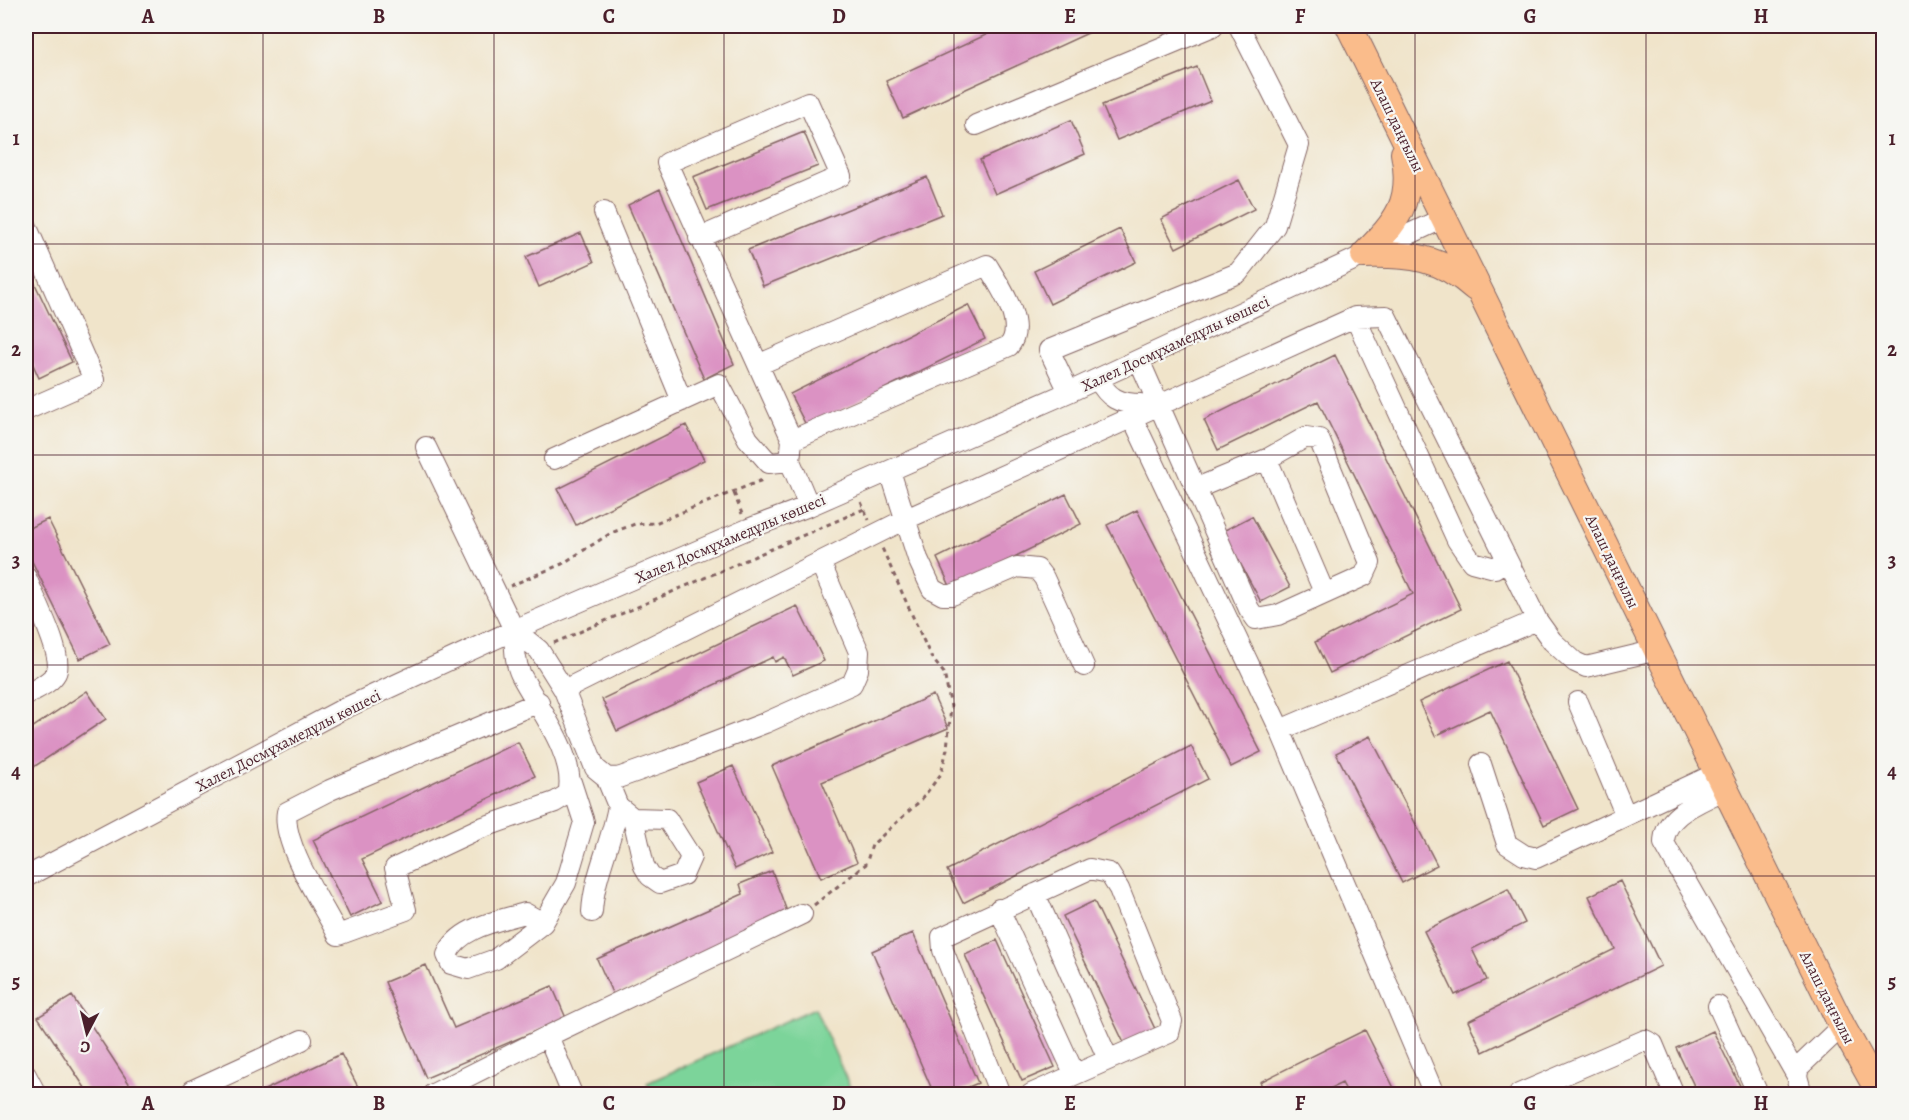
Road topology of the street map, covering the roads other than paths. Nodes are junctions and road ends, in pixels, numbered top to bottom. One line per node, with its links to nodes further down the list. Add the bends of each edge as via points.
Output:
1 (1213, 26): 4 (street)
2 (1239, 26): 16 (street, via 1299,145 1275,226 1238,273 1049,350)
3 (1349, 26): 5 (main road, Алаш даңғылы)
4 (976, 125)
5 (1400, 129): 7 (main road, Алаш даңғылы); 10 (main road, via 1407,169 1405,202 1389,230)
6 (604, 212): 17 (street)
7 (1444, 218): 10 (street, Халел Досмұхамедұлы көшесі); 11 (main road, Алаш даңғылы)
8 (26, 225): 19 (street, via 94,380)
9 (699, 238): 9 (street, via 668,163 808,102 841,176); 14 (street)
10 (1364, 255): 11 (main road, via 1399,254 1429,260 1457,272); 13 (street, Халел Досмұхамедұлы көшесі)
11 (1482, 294): 36 (main road, Алаш даңғылы)
12 (1355, 317): 18 (street); 30 (street, via 1386,316); 30 (street, via 1456,540 1472,562 1495,568)
13 (1139, 360): 15 (street, Халел Досмұхамедұлы көшесі); 18 (street)
14 (760, 364): 21 (street); 21 (street, via 987,265 1010,309 1015,325 1009,346)
15 (1098, 379): 16 (street, Халел Досмұхамедұлы көшесі); 20 (street, via 1106,394)
16 (1069, 392): 26 (street, Халел Досмұхамедұлы көшесі)
17 (682, 401): 23 (street); 25 (street, via 719,384 758,453 769,463)
18 (1161, 406): 20 (street); 27 (street)
19 (26, 410)
20 (1131, 411): 29 (street); 42 (street)
21 (792, 440): 25 (street)
22 (426, 447): 35 (street)
23 (554, 459)
24 (1267, 459): 27 (street); 33 (street); 33 (street, via 1306,437 1319,439 1370,563 1364,576)
25 (791, 464): 28 (street)
26 (890, 471): 28 (street, Халел Досмұхамедұлы көшесі); 29 (street)
27 (1197, 488): 33 (street, via 1256,619 1278,615)
28 (809, 506): 35 (street, Халел Досмұхамедұлы көшесі)
29 (904, 520): 31 (street); 37 (street, via 932,589 943,595 952,595 1017,567 1036,569 1044,578)
30 (1506, 560): 34 (street)
31 (820, 562): 38 (street); 44 (street, via 859,652 852,684 666,761 618,778)
32 (26, 577): 39 (street, via 57,655 57,672)
33 (1324, 592)
34 (1537, 620): 36 (street, via 1552,641 1575,663 1586,667); 42 (street)
35 (514, 630): 38 (street, via 539,650); 40 (street, via 520,674); 48 (street, Халел Досмұхамедұлы көшесі, via 341,710)
36 (1657, 650): 45 (main road, Алаш даңғылы)
37 (1084, 666)
38 (564, 690): 44 (street, via 595,768)
39 (26, 695)
40 (539, 702): 46 (street, via 566,762); 46 (street, via 286,812 294,849 338,935 406,910 395,868 478,829 555,802 568,794)
41 (1578, 702): 47 (street)
42 (1280, 730): 69 (street)
43 (1481, 764): 47 (street, via 1507,844 1524,855 1536,858)
44 (606, 777): 51 (street, via 625,812 593,888)
45 (1721, 781): 47 (street); 55 (main road, Алаш даңғылы); 61 (street, via 1669,821 1664,843)
46 (571, 783): 53 (street, via 584,822 566,883)
47 (1626, 816)
48 (27, 872)
49 (1035, 894): 50 (street); 58 (street); 58 (street, via 1090,869 1109,873 1119,889 1173,1021 1169,1033 1158,1040)
50 (999, 909): 59 (street); 67 (street, via 942,937 943,950)
51 (592, 912)
52 (802, 914): 56 (street)
53 (543, 923)
54 (1718, 1006): 72 (street)
55 (1842, 1026): 61 (street, via 1799,1067); 73 (main road, Алаш даңғылы)
56 (548, 1036): 65 (street); 66 (street)
57 (302, 1040): 64 (street, via 193,1090)
58 (1108, 1059): 59 (street)
59 (1074, 1073): 68 (street)
60 (26, 1075): 63 (street)
61 (1800, 1085)
62 (1542, 1089): 70 (street); 71 (street, via 1645,1040 1653,1044)
63 (36, 1095)
64 (191, 1095)
65 (433, 1095)
66 (572, 1095)
67 (1000, 1095)
68 (1031, 1095)
69 (1434, 1095)
70 (1519, 1095)
71 (1674, 1095)
72 (1758, 1095)
73 (1880, 1095)

